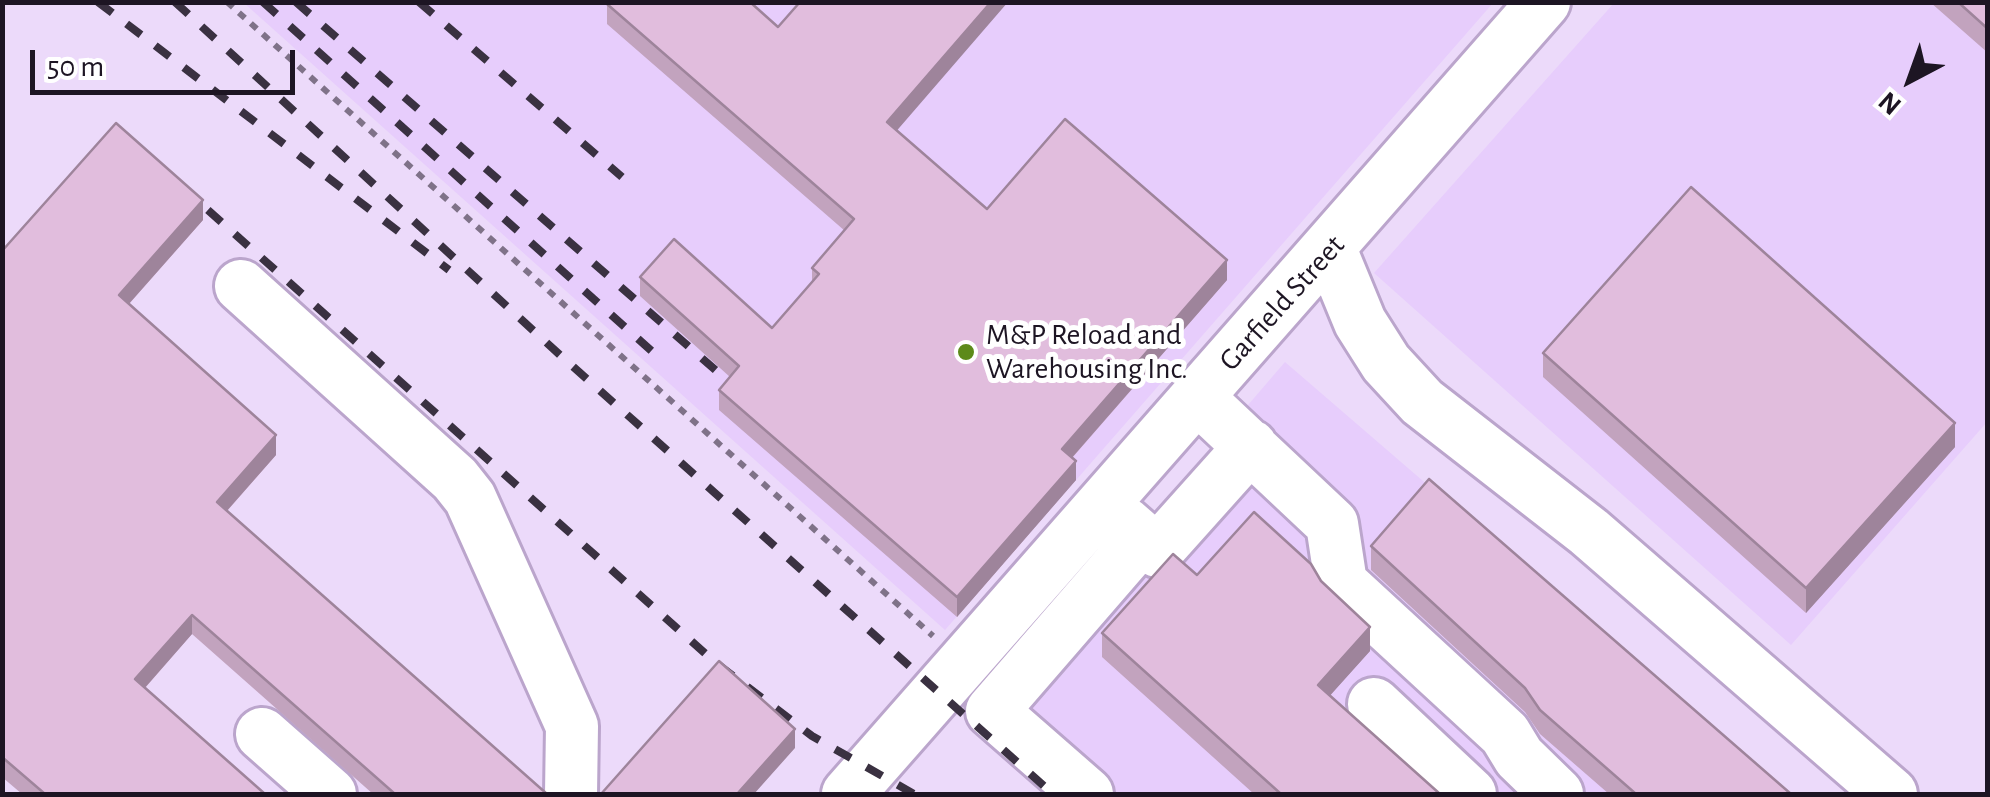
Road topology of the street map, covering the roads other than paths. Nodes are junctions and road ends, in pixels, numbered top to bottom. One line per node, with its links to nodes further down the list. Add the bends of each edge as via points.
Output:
1 (1529, 8): 2 (street, Garfield Street)
2 (1330, 249): 4 (street, Garfield Street); 16 (street, via 1360,322 1422,402 1589,532)
3 (241, 286): 11 (street, via 470,498 572,726)
4 (1197, 397): 5 (street); 6 (street, Garfield Street)
5 (1251, 446): 6 (street, via 1156,551); 9 (street, via 1332,524 1341,583 1505,734)
6 (1123, 521): 12 (street, Garfield Street, via 952,678); 13 (street, via 992,711)
7 (1374, 704): 14 (street)
8 (262, 734): 10 (street)
9 (1502, 776): 15 (street)
10 (330, 794)
11 (570, 794)
12 (848, 794)
13 (1087, 794)
14 (1470, 794)
15 (1557, 794)
16 (1891, 794)

